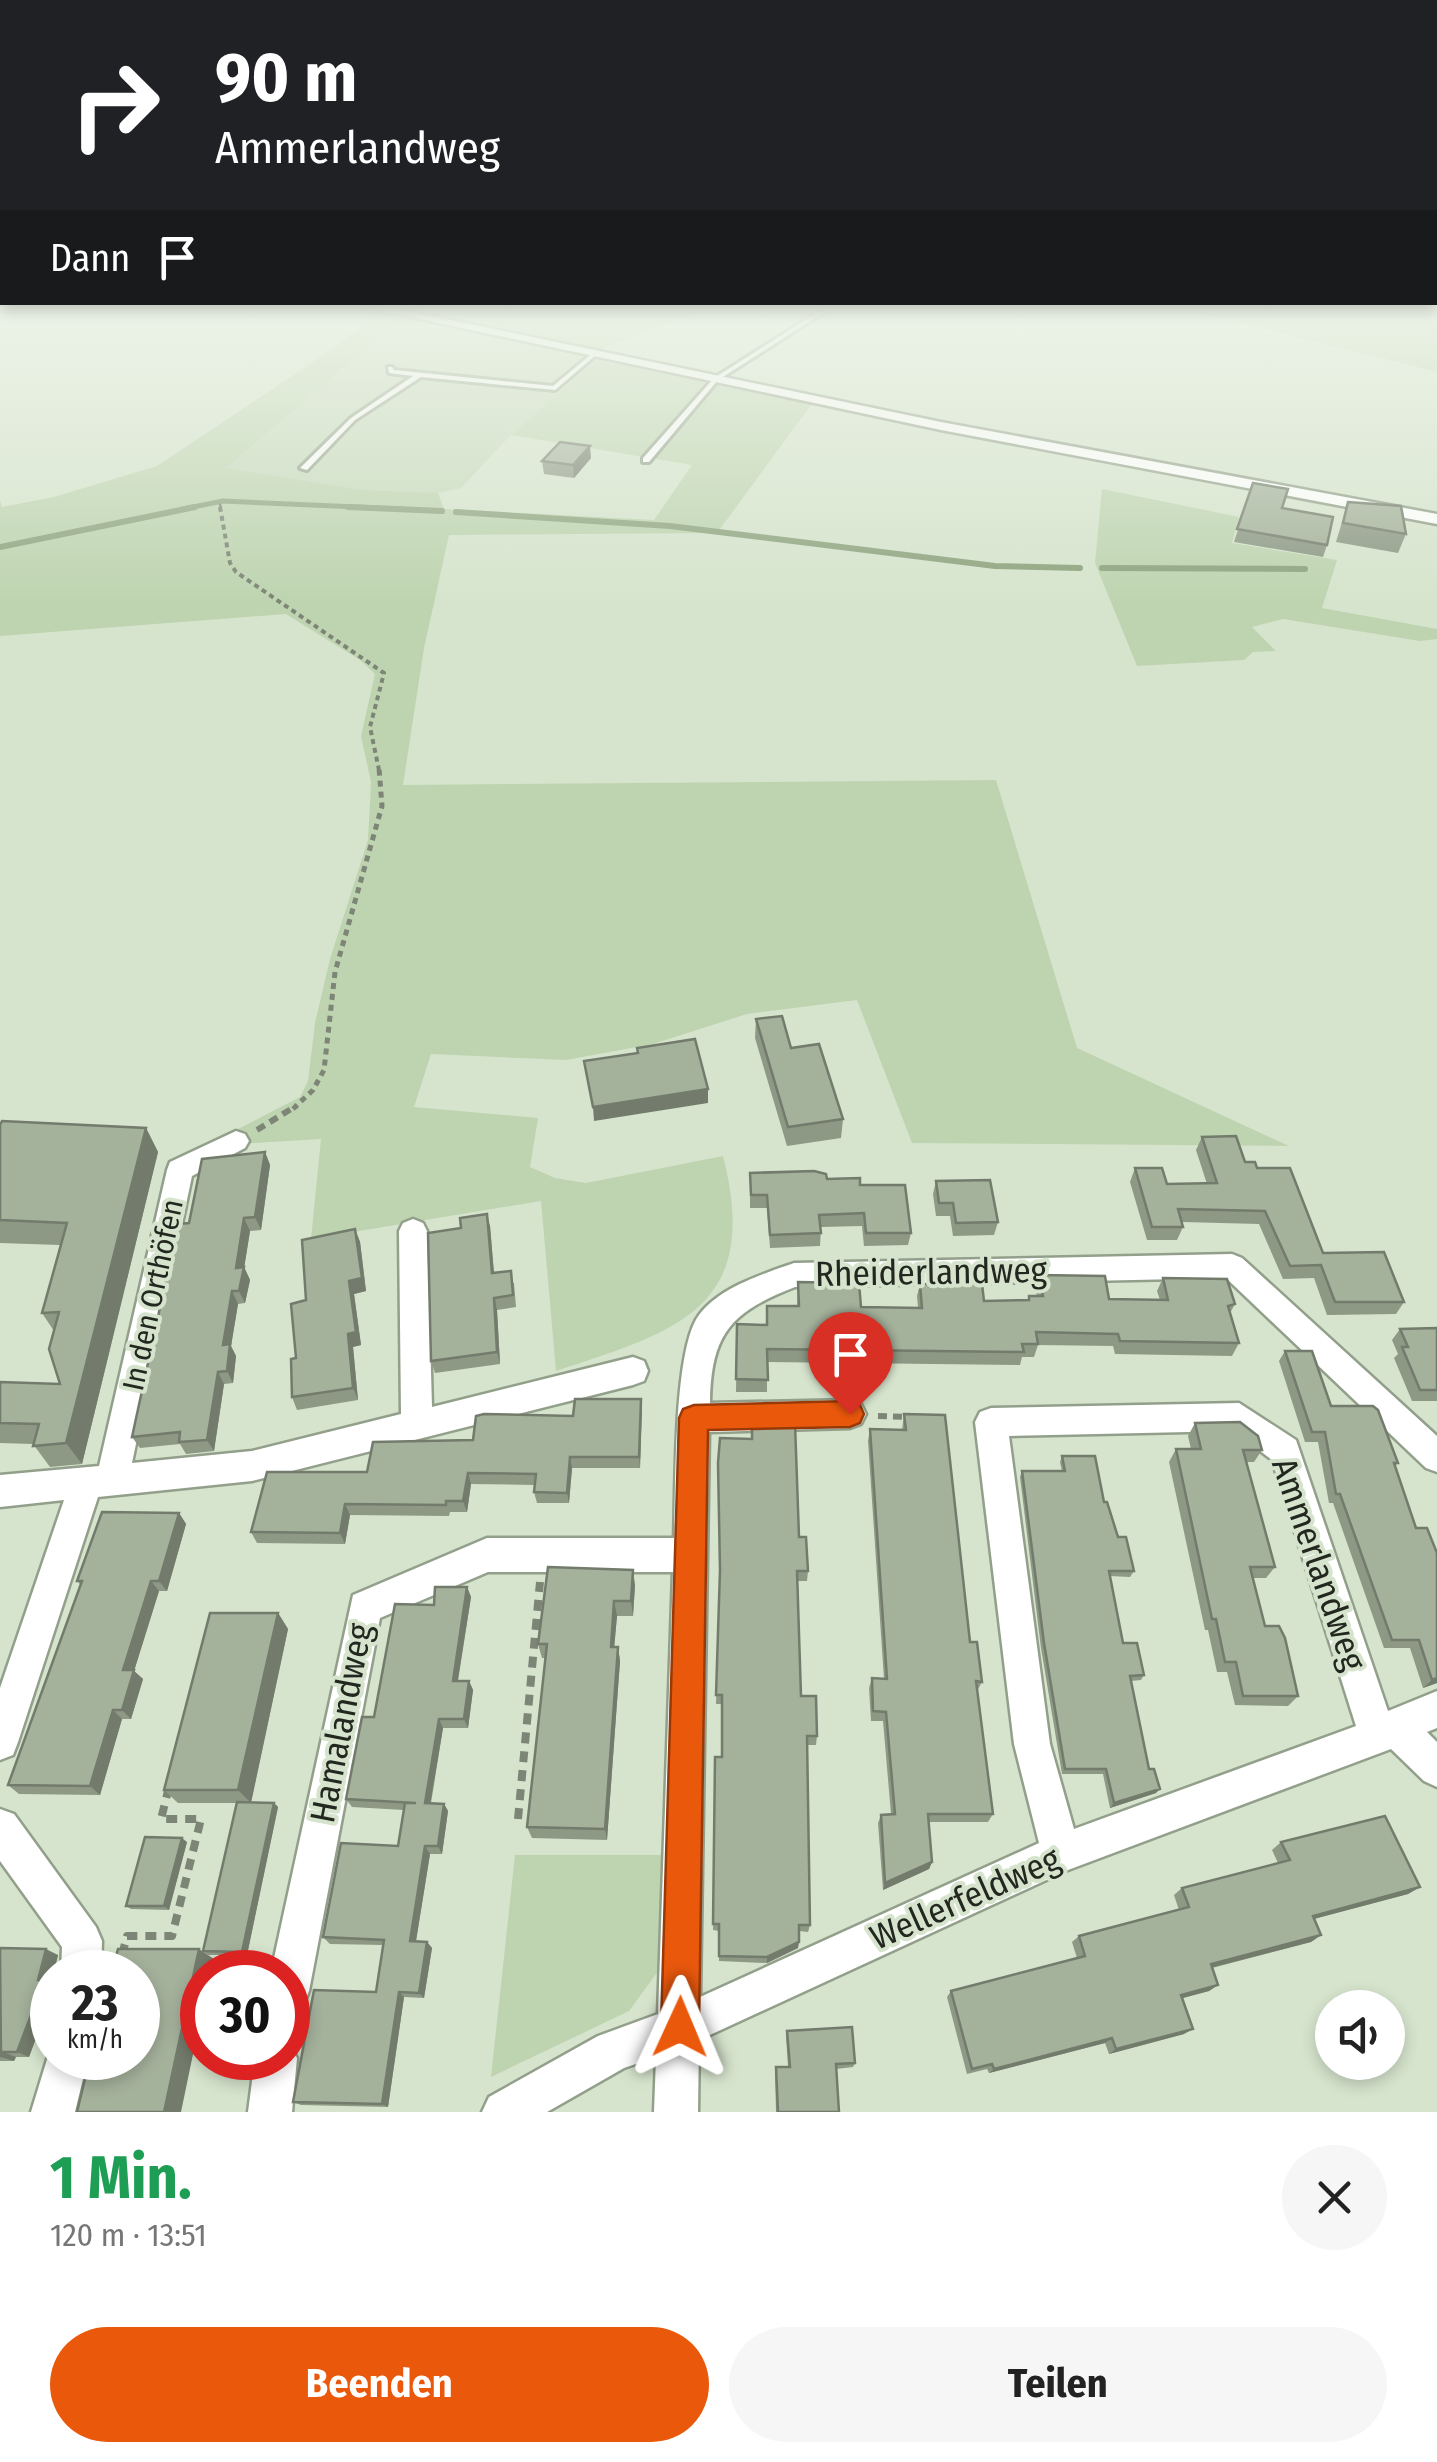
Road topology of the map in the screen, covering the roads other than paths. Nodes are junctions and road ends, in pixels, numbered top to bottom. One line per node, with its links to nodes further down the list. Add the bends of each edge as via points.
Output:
1 (375, 405): 5 (lane)
2 (694, 405): 4 (lane)
3 (848, 405): 6 (street)
4 (646, 460)
5 (304, 468)
6 (1437, 519)
7 (236, 1141): 14 (street, In den Orthöfen, via 180,1170)
8 (413, 1231): 12 (street)
9 (633, 1371): 12 (street)
10 (850, 1414): 11 (street)
11 (694, 1418): 13 (street, Rheiderlandweg, via 695,1380 710,1323 752,1291 794,1275 1232,1266); 16 (street, Rheiderlandweg)
12 (417, 1425): 14 (street, via 252,1466)
13 (1437, 1456)
14 (99, 1482): 15 (street); 19 (street, In den Orthöfen)
15 (0, 1490)
16 (688, 1555): 24 (street, Hamalandweg, via 487,1554 365,1606); 25 (street, Rheiderlandweg)
17 (1437, 1710): 18 (street, Wellerfeldweg)
18 (1386, 1731): 20 (street); 22 (street, Wellerfeldweg); 22 (street, Ammerlandweg, via 1285,1451 1239,1417 991,1422 1032,1744)
19 (0, 1742)
20 (1437, 1768)
21 (0, 1828): 23 (street, via 82,1941)
22 (1060, 1854): 25 (street, Wellerfeldweg)
23 (82, 1950)
24 (296, 1950)
25 (680, 2027): 30 (street, Wellerfeldweg, via 613,2050); 31 (street, Rheiderlandweg)
26 (61, 2080): 28 (street)
27 (274, 2080): 29 (street)
28 (53, 2112)
29 (270, 2112)
30 (504, 2112)
31 (676, 2112)

